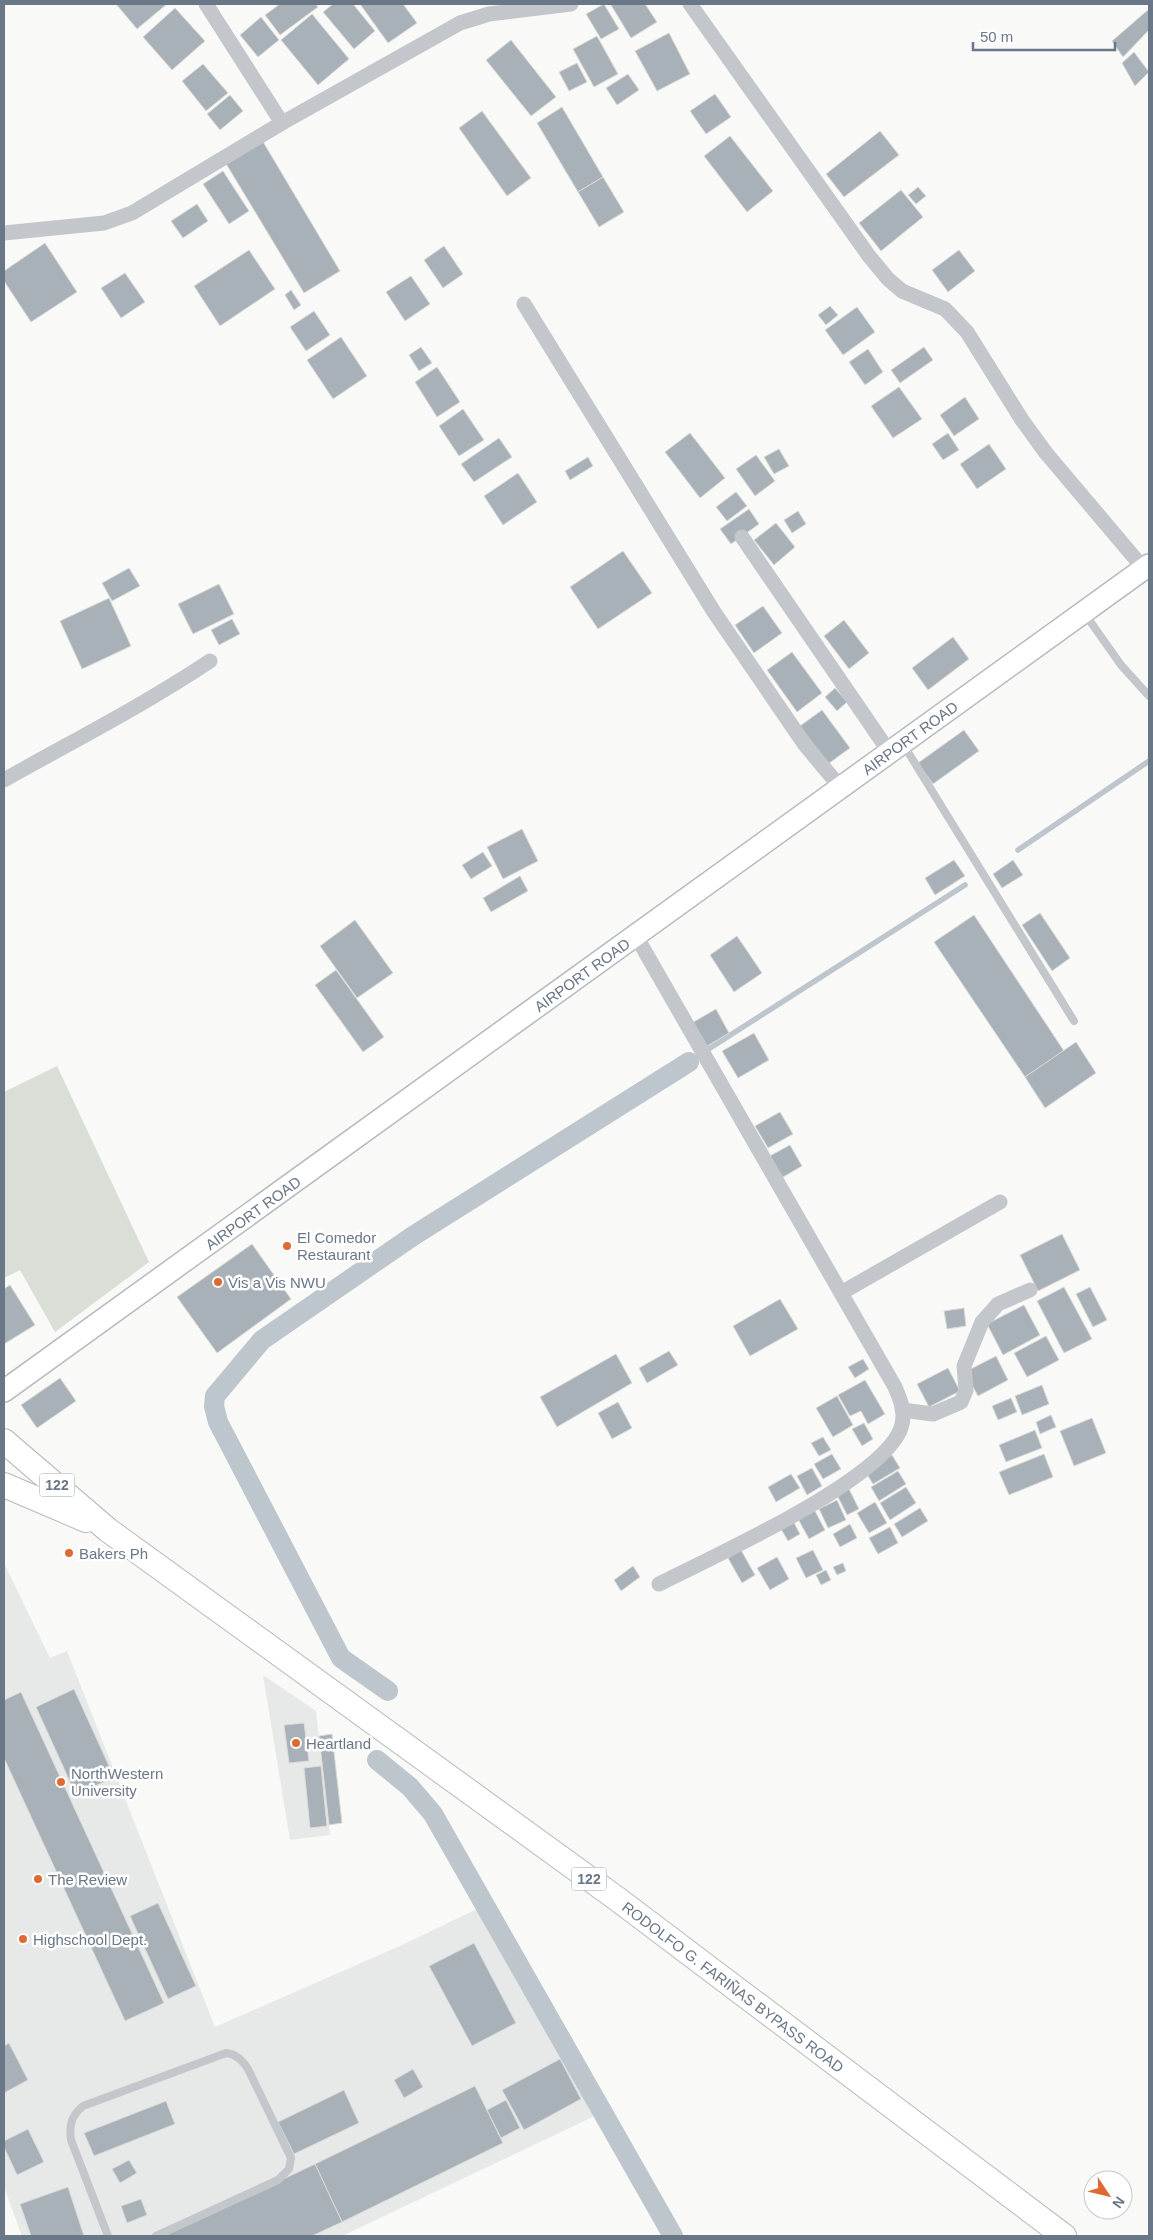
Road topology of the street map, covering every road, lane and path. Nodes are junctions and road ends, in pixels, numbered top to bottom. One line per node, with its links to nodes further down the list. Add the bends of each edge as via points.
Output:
1 (206, 4): 4 (street)
2 (571, 4): 4 (street, via 489,14 460,23)
3 (690, 4): 8 (street, via 869,256 902,291 945,309 956,319 1046,453)
4 (282, 123): 5 (street, via 132,213 104,223)
5 (4, 233)
6 (524, 304): 14 (street, via 714,612 805,744)
7 (742, 537): 12 (street)
8 (1146, 567): 9 (main road, AIRPORT ROAD)
9 (1084, 612): 11 (lane, via 1121,665); 12 (main road, AIRPORT ROAD)
10 (210, 661): 13 (street, via 162,693)
11 (1149, 696)
12 (896, 748): 14 (main road, AIRPORT ROAD); 16 (lane)
13 (4, 780)
14 (841, 788): 15 (main road, AIRPORT ROAD)
15 (636, 936): 19 (street); 20 (main road, AIRPORT ROAD)
16 (1074, 1021)
17 (1000, 1202): 19 (street)
18 (1030, 1290): 21 (street, via 998,1304 982,1322 964,1366 966,1390 961,1402 933,1414)
19 (841, 1293): 21 (street, via 895,1387)
20 (7, 1391)
21 (902, 1410): 25 (street, via 900,1429 891,1443 834,1492)
22 (4, 1441): 24 (main road, RODOLFO G. FARIÑAS BYPASS ROAD / 122)
23 (4, 1485): 24 (main road, RODOLFO G. FARIÑAS BYPASS ROAD / 122)
24 (108, 1530): 28 (main road, RODOLFO G. FARIÑAS BYPASS ROAD / 122, via 608,1893)
25 (659, 1584)
26 (108, 2236): 27 (lane, via 71,2140 69,2130 75,2113 92,2102 226,2052 232,2054 243,2061 292,2158 289,2169 278,2180)
27 (156, 2236)
28 (1064, 2236)

